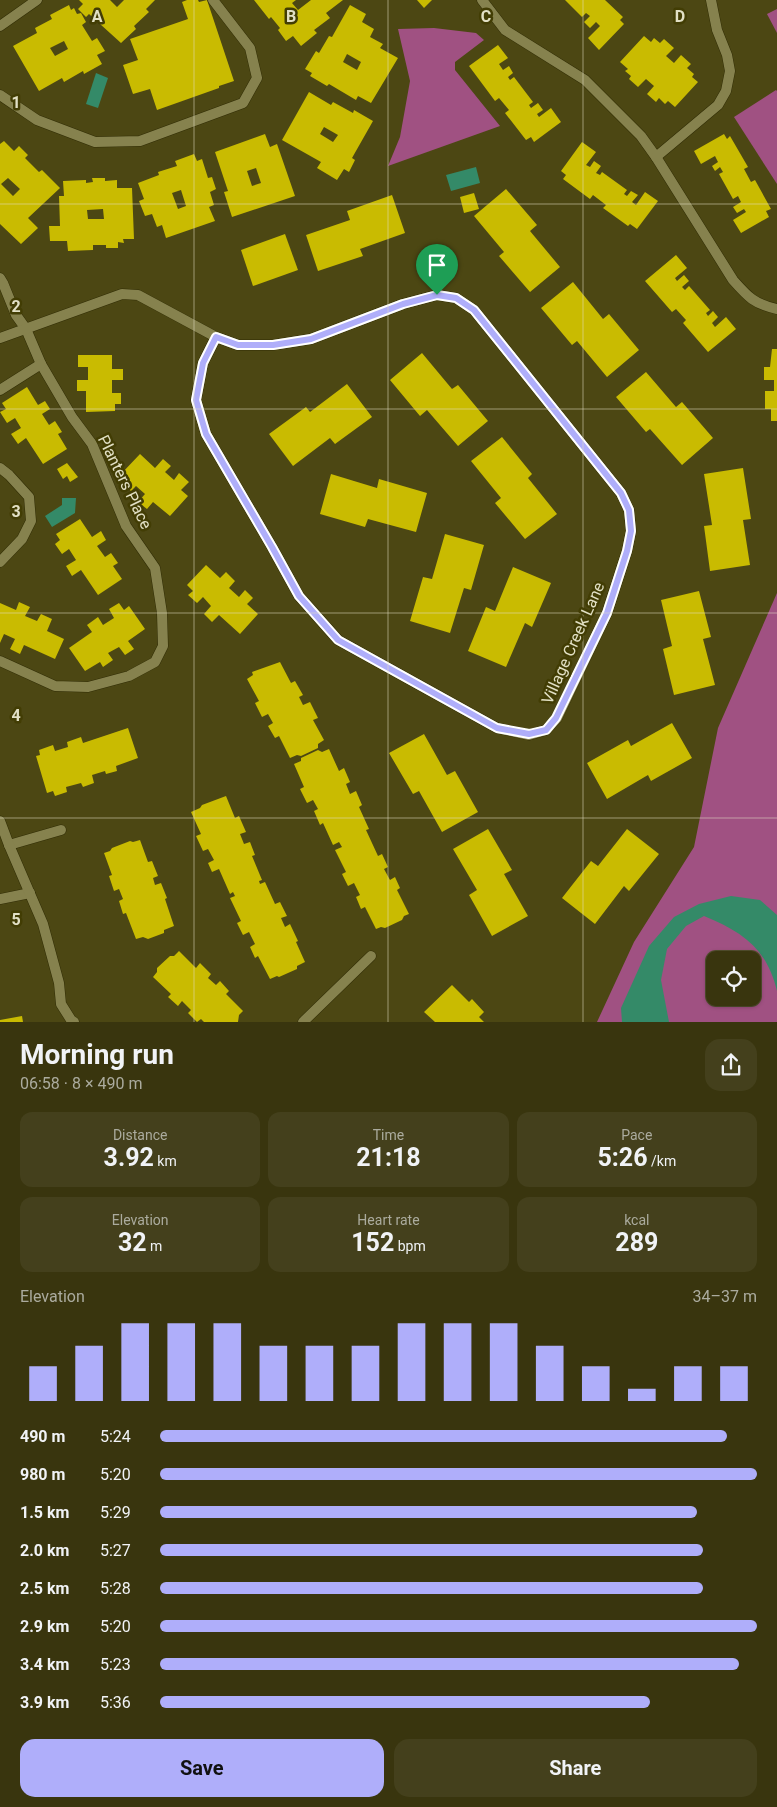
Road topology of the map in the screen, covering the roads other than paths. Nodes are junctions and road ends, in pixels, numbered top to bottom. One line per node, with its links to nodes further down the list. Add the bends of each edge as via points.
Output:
1 (37, 0): 5 (street)
2 (213, 0): 6 (street, via 250,48 257,78 243,104 140,142 95,142 37,120)
3 (482, 0): 7 (street, via 505,30 584,80 641,136)
4 (711, 0): 7 (street, via 730,71 726,91 718,105)
5 (0, 26)
6 (0, 95)
7 (656, 157): 9 (street, via 733,280 746,295)
8 (0, 278): 10 (street, Planters Place, via 16,315)
9 (777, 310)
10 (26, 329): 11 (street, Village Creek Lane, via 122,294 138,295); 12 (street, Village Creek Lane); 13 (street, Planters Place)
11 (216, 337): 11 (street, Village Creek Lane, via 238,345 273,345 311,339 403,304 437,295 456,298 474,310 621,493 629,510 630,538 607,613 556,718 546,730 529,734 497,728 338,640 299,596 206,434 196,400 203,363)
12 (0, 338)
13 (41, 364): 14 (street); 17 (street, Planters Place, via 92,444 126,526 155,568 163,646 155,662 130,676 88,687 55,686)
14 (0, 390)
15 (0, 468): 16 (street, via 29,497 31,521 22,539)
16 (0, 562)
17 (0, 661)
18 (0, 821): 21 (street)
19 (61, 830): 21 (street)
20 (0, 838): 21 (street)
21 (9, 845): 22 (street)
22 (30, 893): 23 (street); 25 (street, via 43,924 59,983 61,1004)
23 (0, 899)
24 (371, 956): 26 (street)
25 (74, 1022)
26 (304, 1022)

